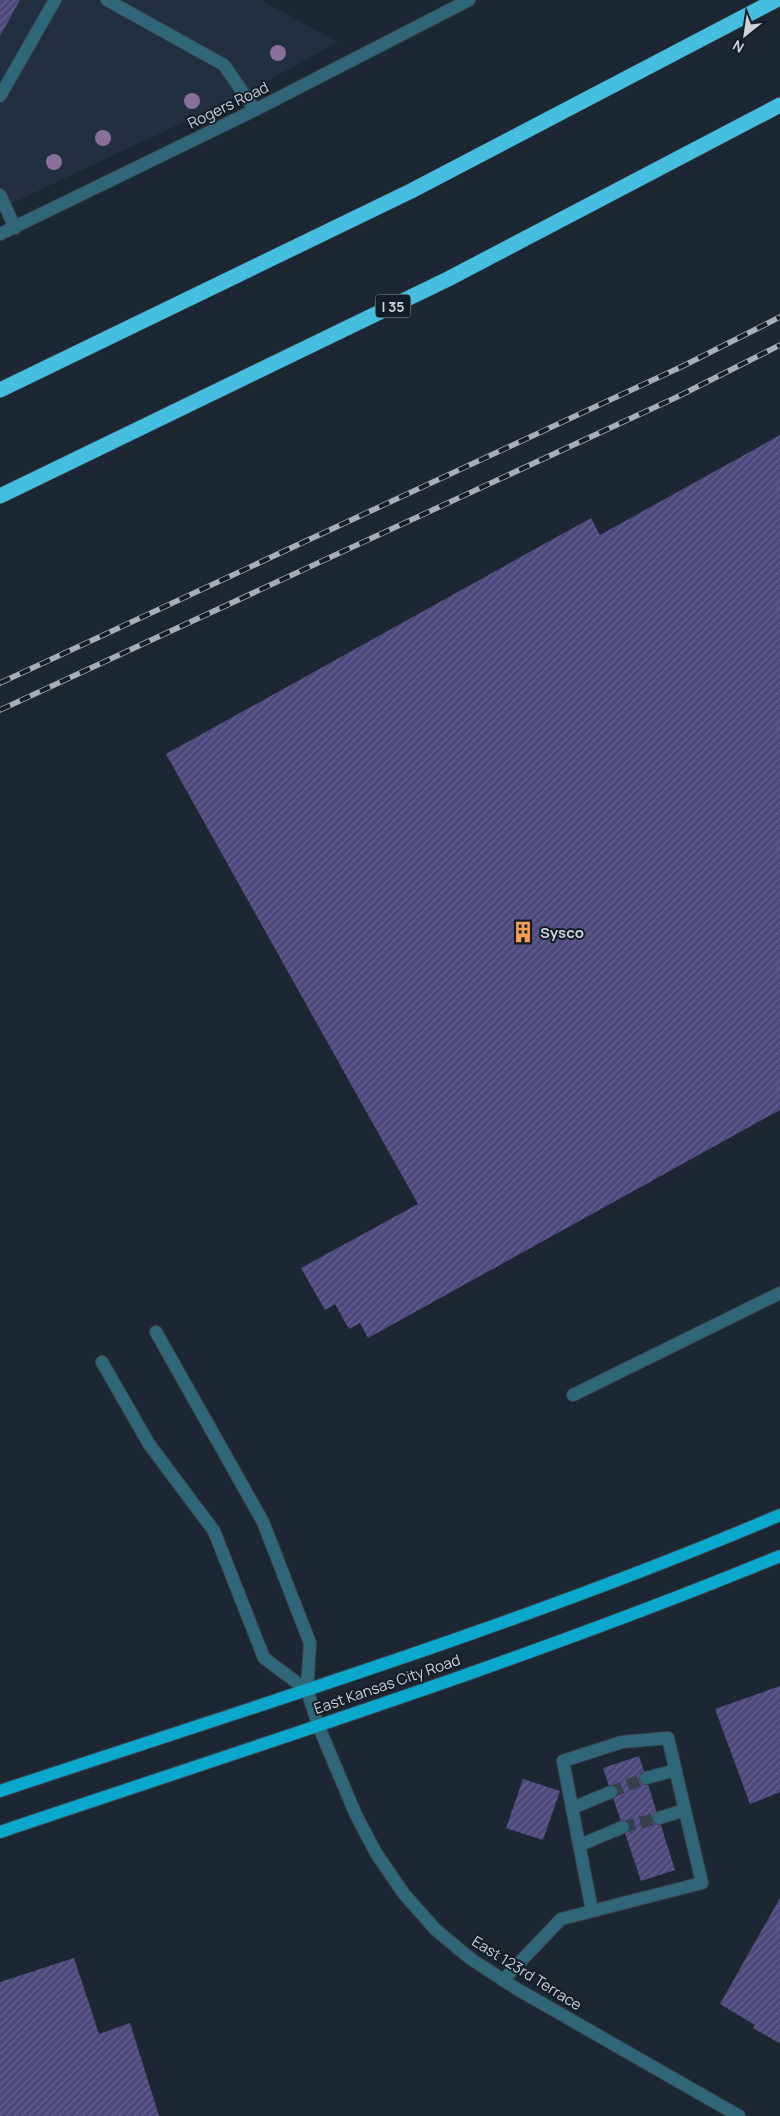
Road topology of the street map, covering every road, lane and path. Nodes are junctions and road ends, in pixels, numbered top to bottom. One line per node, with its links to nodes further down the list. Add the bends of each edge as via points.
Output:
1 (55, 0): 5 (street)
2 (107, 0): 7 (street, via 224,65)
3 (469, 0): 7 (street, Rogers Road)
4 (776, 0): 11 (highway, via 410,191)
5 (0, 96)
6 (780, 105): 12 (highway, I 35, via 448,279)
7 (255, 110): 9 (street, Rogers Road)
8 (0, 195): 9 (street)
9 (15, 228): 10 (street, Rogers Road)
10 (0, 234)
11 (0, 390)
12 (0, 496)
13 (780, 1293): 16 (street)
14 (156, 1332): 19 (street, via 264,1522 310,1643)
15 (102, 1362): 19 (street, via 149,1444 214,1531 264,1658)
16 (573, 1395)
17 (780, 1515): 19 (main road, East Kansas City Road, via 611,1583)
18 (780, 1556): 20 (main road, East Kansas City Road, via 622,1618)
19 (307, 1690): 20 (street, East 123rd Terrace); 23 (main road, East Kansas City Road)
20 (318, 1725): 29 (main road, East Kansas City Road); 32 (street, East 123rd Terrace, via 356,1814 376,1853 404,1894 436,1930)
21 (676, 1770): 22 (street); 25 (street, via 668,1738 622,1742 563,1761); 26 (street)
22 (646, 1778)
23 (0, 1791)
24 (612, 1792): 25 (street)
25 (572, 1808): 30 (street)
26 (685, 1810): 27 (street); 31 (street, via 702,1883)
27 (659, 1818)
28 (623, 1827): 30 (street)
29 (0, 1832)
30 (580, 1844): 31 (street)
31 (592, 1910): 32 (street, via 561,1919)
32 (503, 1980): 33 (street, East 123rd Terrace)
33 (739, 2116)

